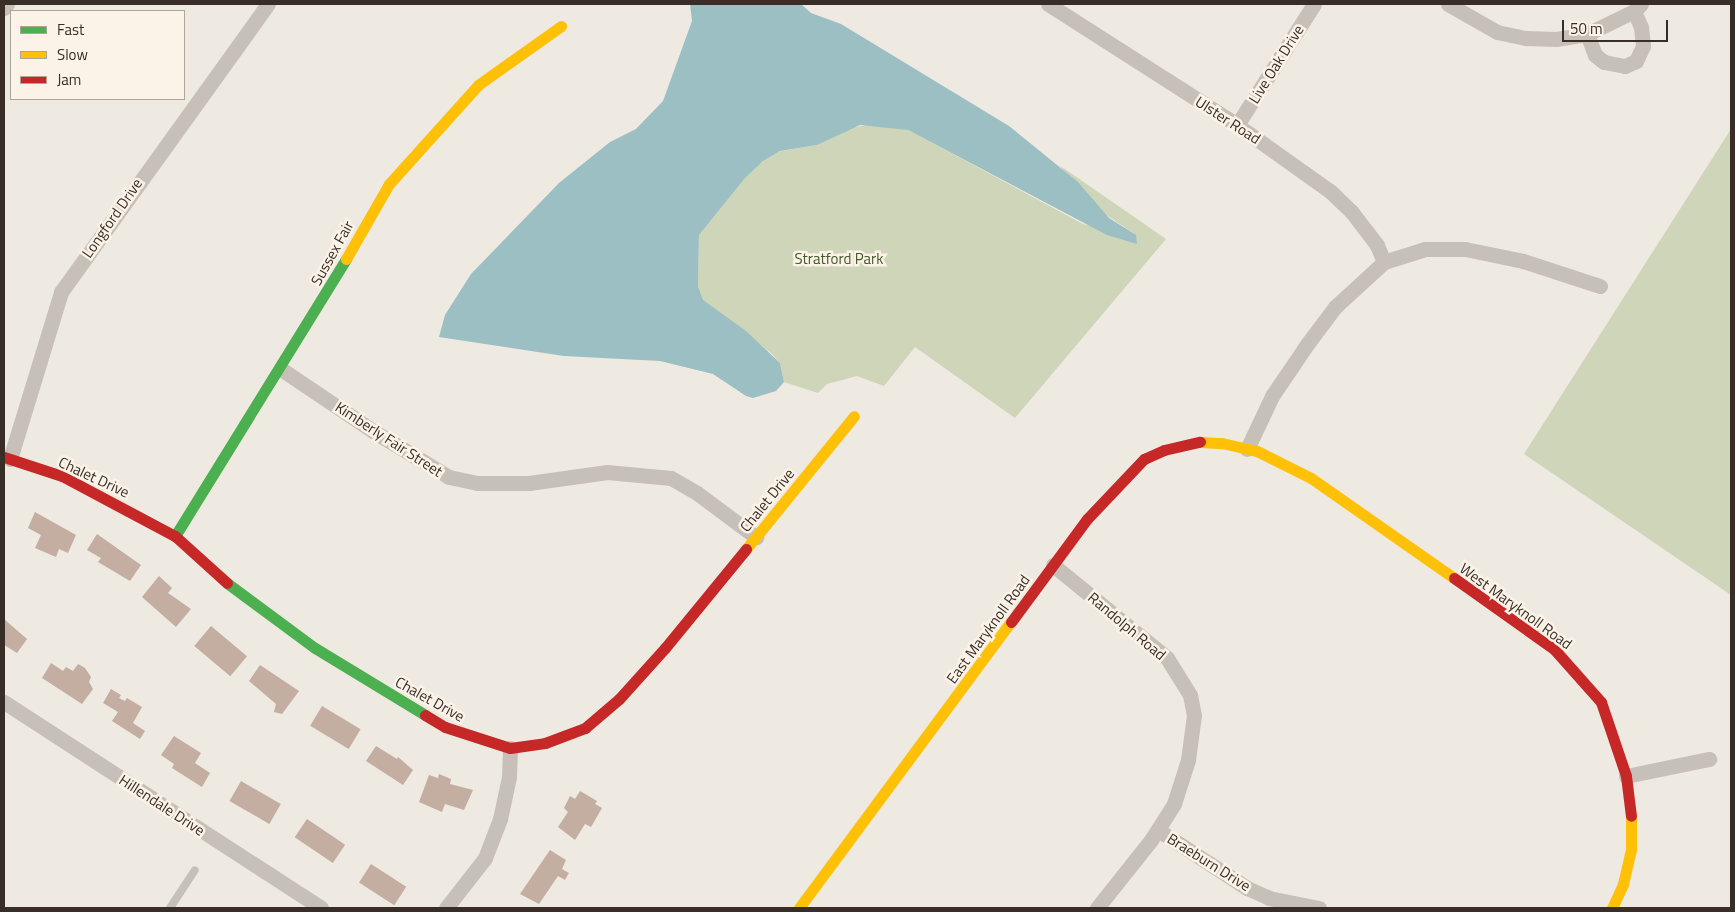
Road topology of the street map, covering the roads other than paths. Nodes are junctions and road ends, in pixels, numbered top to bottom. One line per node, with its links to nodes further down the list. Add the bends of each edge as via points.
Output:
1 (7, 4): 6 (street)
2 (268, 4): 16 (street, Longford Drive, via 61,292)
3 (1048, 4): 10 (street, Ulster Road)
4 (1314, 4): 10 (street, Live Oak Drive)
5 (1448, 4): 9 (street, via 1504,34 1556,39)
6 (4, 8)
7 (1637, 8): 9 (street); 9 (street, via 1644,46 1636,61 1625,66 1604,62 1595,55)
8 (561, 26): 13 (street, Sussex Fair, via 478,85 389,184)
9 (1587, 34)
10 (1237, 125): 11 (street, Ulster Road, via 1290,161 1344,205 1377,245)
11 (1384, 262): 12 (street, via 1425,249 1465,250 1523,261); 15 (street, via 1335,307 1308,343 1272,396)
12 (1600, 286)
13 (281, 369): 17 (street, Sussex Fair); 18 (street, Kimberly Fair Street, via 372,431 449,477 477,483 529,483 607,472 671,478 697,493)
14 (854, 416): 18 (street, Chalet Drive)
15 (1247, 449): 19 (street, East Maryknoll Road, via 1198,442 1144,458 1087,519); 23 (street, West Maryknoll Road, via 1311,478 1554,650 1601,702)
16 (7, 458): 17 (street, Chalet Drive, via 62,476)
17 (175, 536): 21 (street, Chalet Drive, via 242,596 315,648 446,727)
18 (756, 537): 21 (street, Chalet Drive, via 665,648 605,710 584,728 544,743)
19 (1053, 565): 24 (street, Randolph Road, via 1167,658 1190,695 1194,715 1188,760 1174,804); 29 (street, East Maryknoll Road)
20 (4, 702): 27 (street, Hillendale Drive)
21 (510, 748): 28 (street, via 510,777 500,819 485,858)
22 (1709, 760): 23 (street)
23 (1626, 776): 32 (street, West Maryknoll Road, via 1632,824 1631,850 1623,884)
24 (1158, 830): 30 (street, Randolph Road); 31 (street, Braeburn Drive, via 1247,888 1269,898)
25 (195, 870): 26 (lane)
26 (170, 908)
27 (321, 908)
28 (446, 908)
29 (799, 908)
30 (1097, 908)
31 (1319, 908)
32 (1612, 908)

